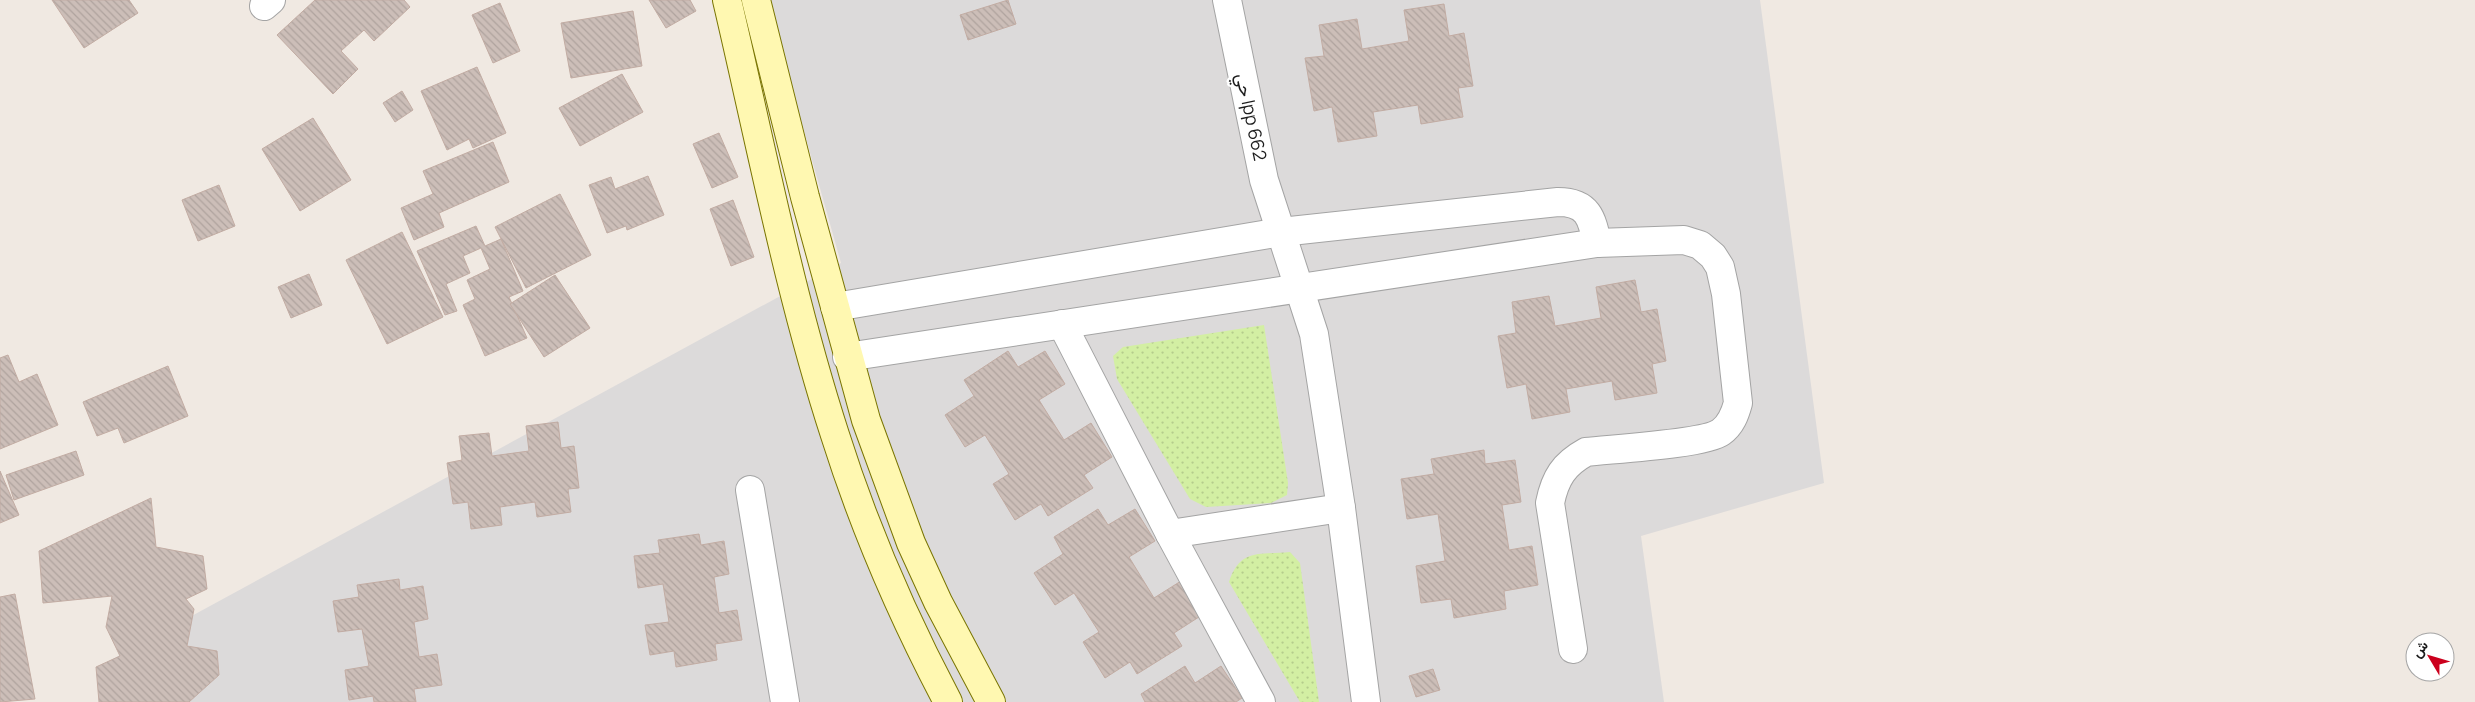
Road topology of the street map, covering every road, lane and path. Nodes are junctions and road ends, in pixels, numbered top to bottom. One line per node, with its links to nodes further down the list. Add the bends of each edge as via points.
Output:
1 (727, 0): 15 (main road, via 799,306 835,436 882,562)
2 (756, 0): 7 (main road)
3 (1227, 0): 4 (street, حي lpp 662, via 1264,180)
4 (1281, 232): 5 (street, via 1568,202 1586,211 1592,219); 6 (street, حي lpp 662); 7 (street)
5 (1597, 243): 6 (street); 13 (street, via 1684,240 1700,245 1713,256 1720,267 1726,294 1738,402 1729,425 1711,438 1586,452 1571,460 1560,473 1550,503)
6 (1299, 288): 8 (street); 11 (street, حي lpp 662, via 1314,334)
7 (835, 307): 9 (main road)
8 (1062, 324): 9 (street); 12 (street)
9 (847, 357): 16 (main road, via 884,473 911,542 938,602)
10 (750, 490): 14 (street)
11 (1341, 508): 12 (street); 18 (street, حي lpp 662)
12 (1170, 534): 17 (street)
13 (1574, 649)
14 (785, 702)
15 (948, 702)
16 (991, 702)
17 (1261, 702)
18 (1366, 702)

